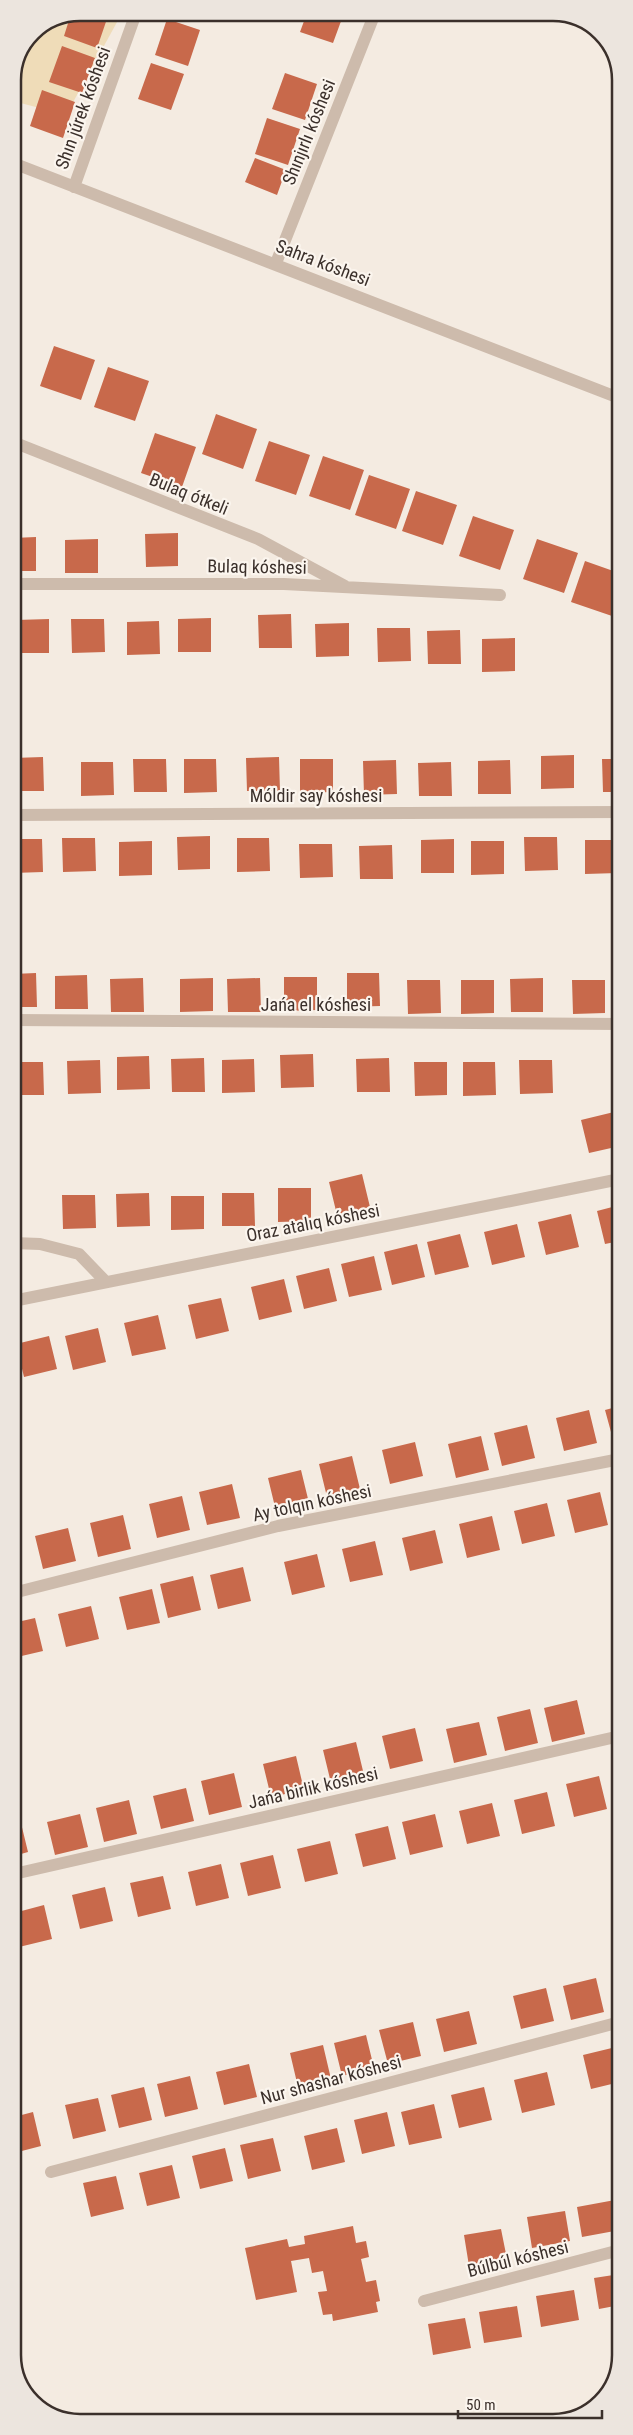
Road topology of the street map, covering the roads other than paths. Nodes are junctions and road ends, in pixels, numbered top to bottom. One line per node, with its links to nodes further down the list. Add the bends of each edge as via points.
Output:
1 (133, 21): 4 (street, Shın júrek kóshesi)
2 (372, 21): 5 (street, Shınjırlı kóshesi)
3 (21, 166): 4 (street, Sahra kóshesi)
4 (74, 187): 5 (street, Sahra kóshesi)
5 (276, 263): 6 (street, Sahra kóshesi)
6 (612, 395)
7 (21, 445): 9 (street, Bulaq ótkeli, via 258,540)
8 (21, 584): 9 (street, Bulaq kóshesi, via 284,584)
9 (349, 588): 10 (street, Bulaq kóshesi)
10 (500, 595)
11 (612, 812): 12 (street, Móldir say kóshesi)
12 (21, 815)
13 (21, 1020): 14 (street, Jańa el kóshesi)
14 (612, 1024)
15 (612, 1180): 17 (street, Oraz atalıq kóshesi)
16 (21, 1243): 17 (street, via 40,1244 79,1254)
17 (106, 1282): 18 (street, Oraz atalıq kóshesi)
18 (21, 1299)
19 (612, 1460): 20 (street, Ay tolqın kóshesi, via 278,1526)
20 (21, 1592)
21 (612, 1738): 22 (street, Jańa birlik kóshesi)
22 (21, 1872)
23 (612, 2024): 24 (street, Nur shashar kóshesi)
24 (51, 2172)
25 (612, 2252): 26 (street, Búlbúl kóshesi)
26 (424, 2301)

